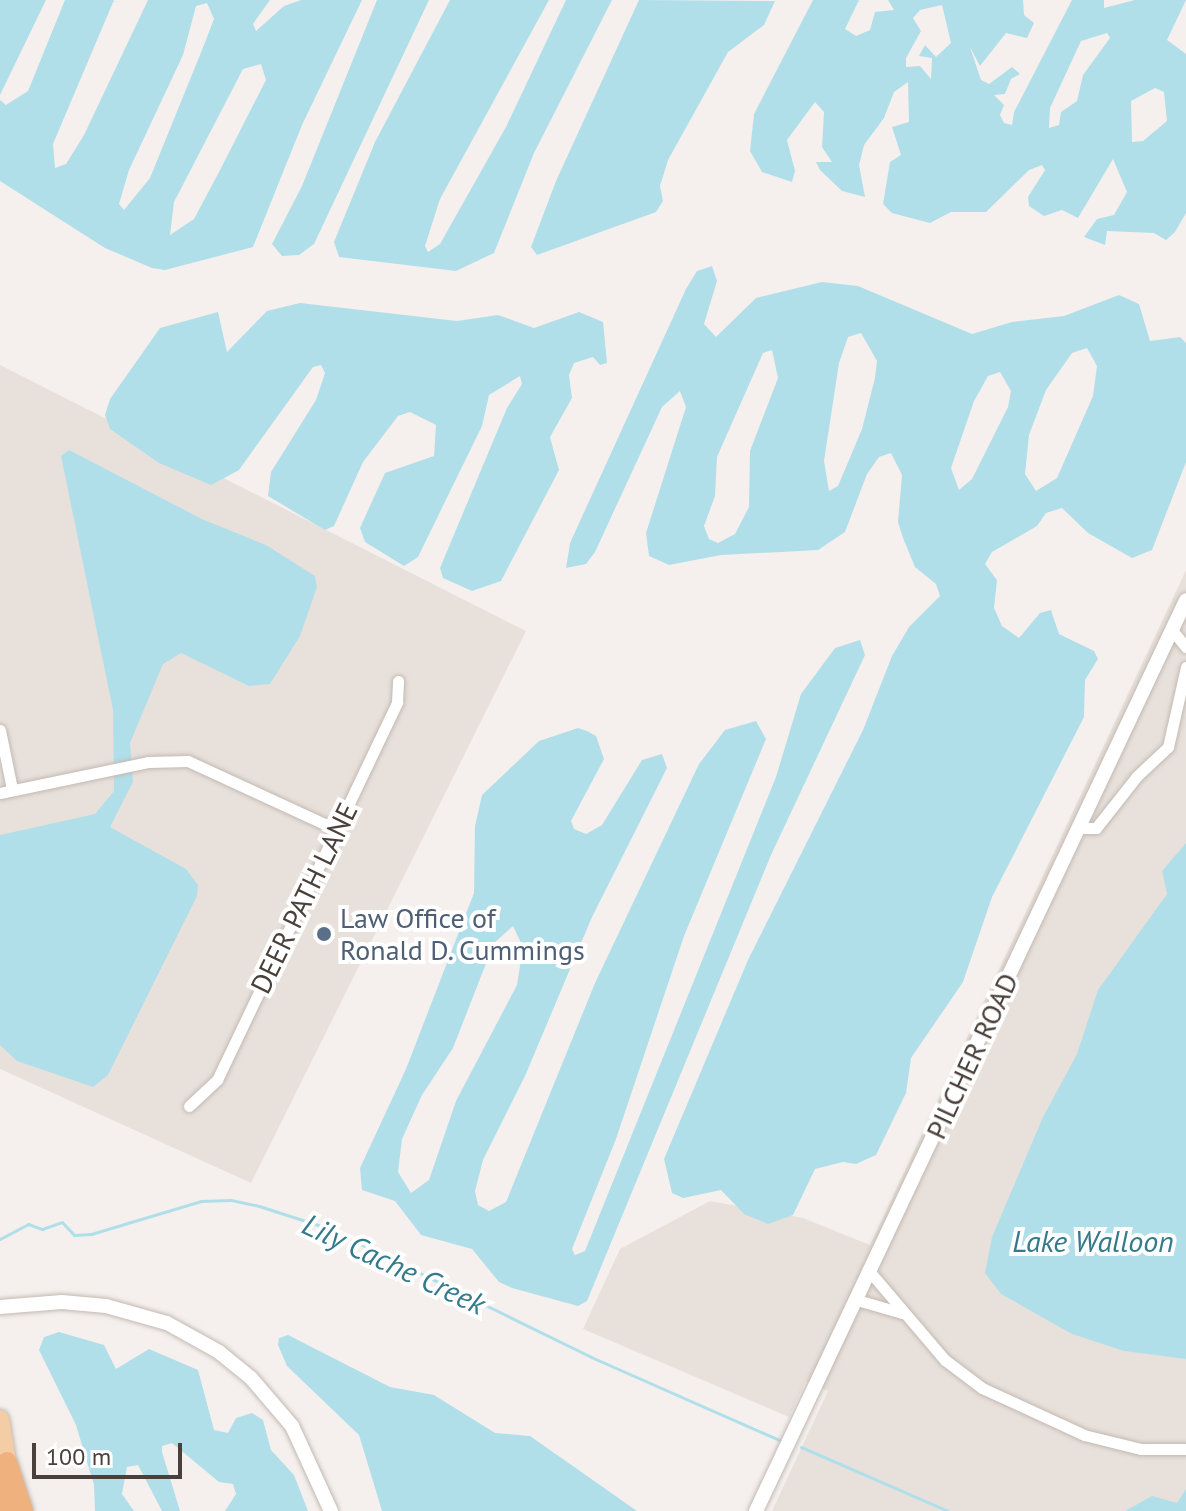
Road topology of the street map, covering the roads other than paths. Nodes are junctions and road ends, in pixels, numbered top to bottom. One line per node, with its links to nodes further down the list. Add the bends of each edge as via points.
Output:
1 (1186, 600): 2 (street, PILCHER ROAD)
2 (1172, 630): 3 (street); 8 (street, PILCHER ROAD)
3 (1186, 647)
4 (1186, 667): 8 (street, via 1168,747 1096,828)
5 (398, 681): 9 (street, DEER PATH LANE, via 397,702)
6 (0, 730): 7 (street)
7 (6, 791): 9 (street, via 173,760 199,764)
8 (1079, 828): 11 (street, PILCHER ROAD)
9 (337, 830): 10 (street, DEER PATH LANE, via 217,1080)
10 (189, 1106)
11 (870, 1272): 12 (street, PILCHER ROAD); 14 (street)
12 (857, 1300): 14 (street); 21 (street, PILCHER ROAD)
13 (0, 1307): 20 (street, via 62,1302 106,1306 167,1323 219,1352 251,1378 292,1426)
14 (902, 1313): 16 (street, via 945,1360 982,1388 1024,1409 1084,1435 1141,1449)
15 (0, 1419): 17 (main road)
16 (1186, 1449)
17 (7, 1462): 18 (highway); 19 (highway)
18 (7, 1511)
19 (23, 1511)
20 (331, 1511)
21 (756, 1511)

